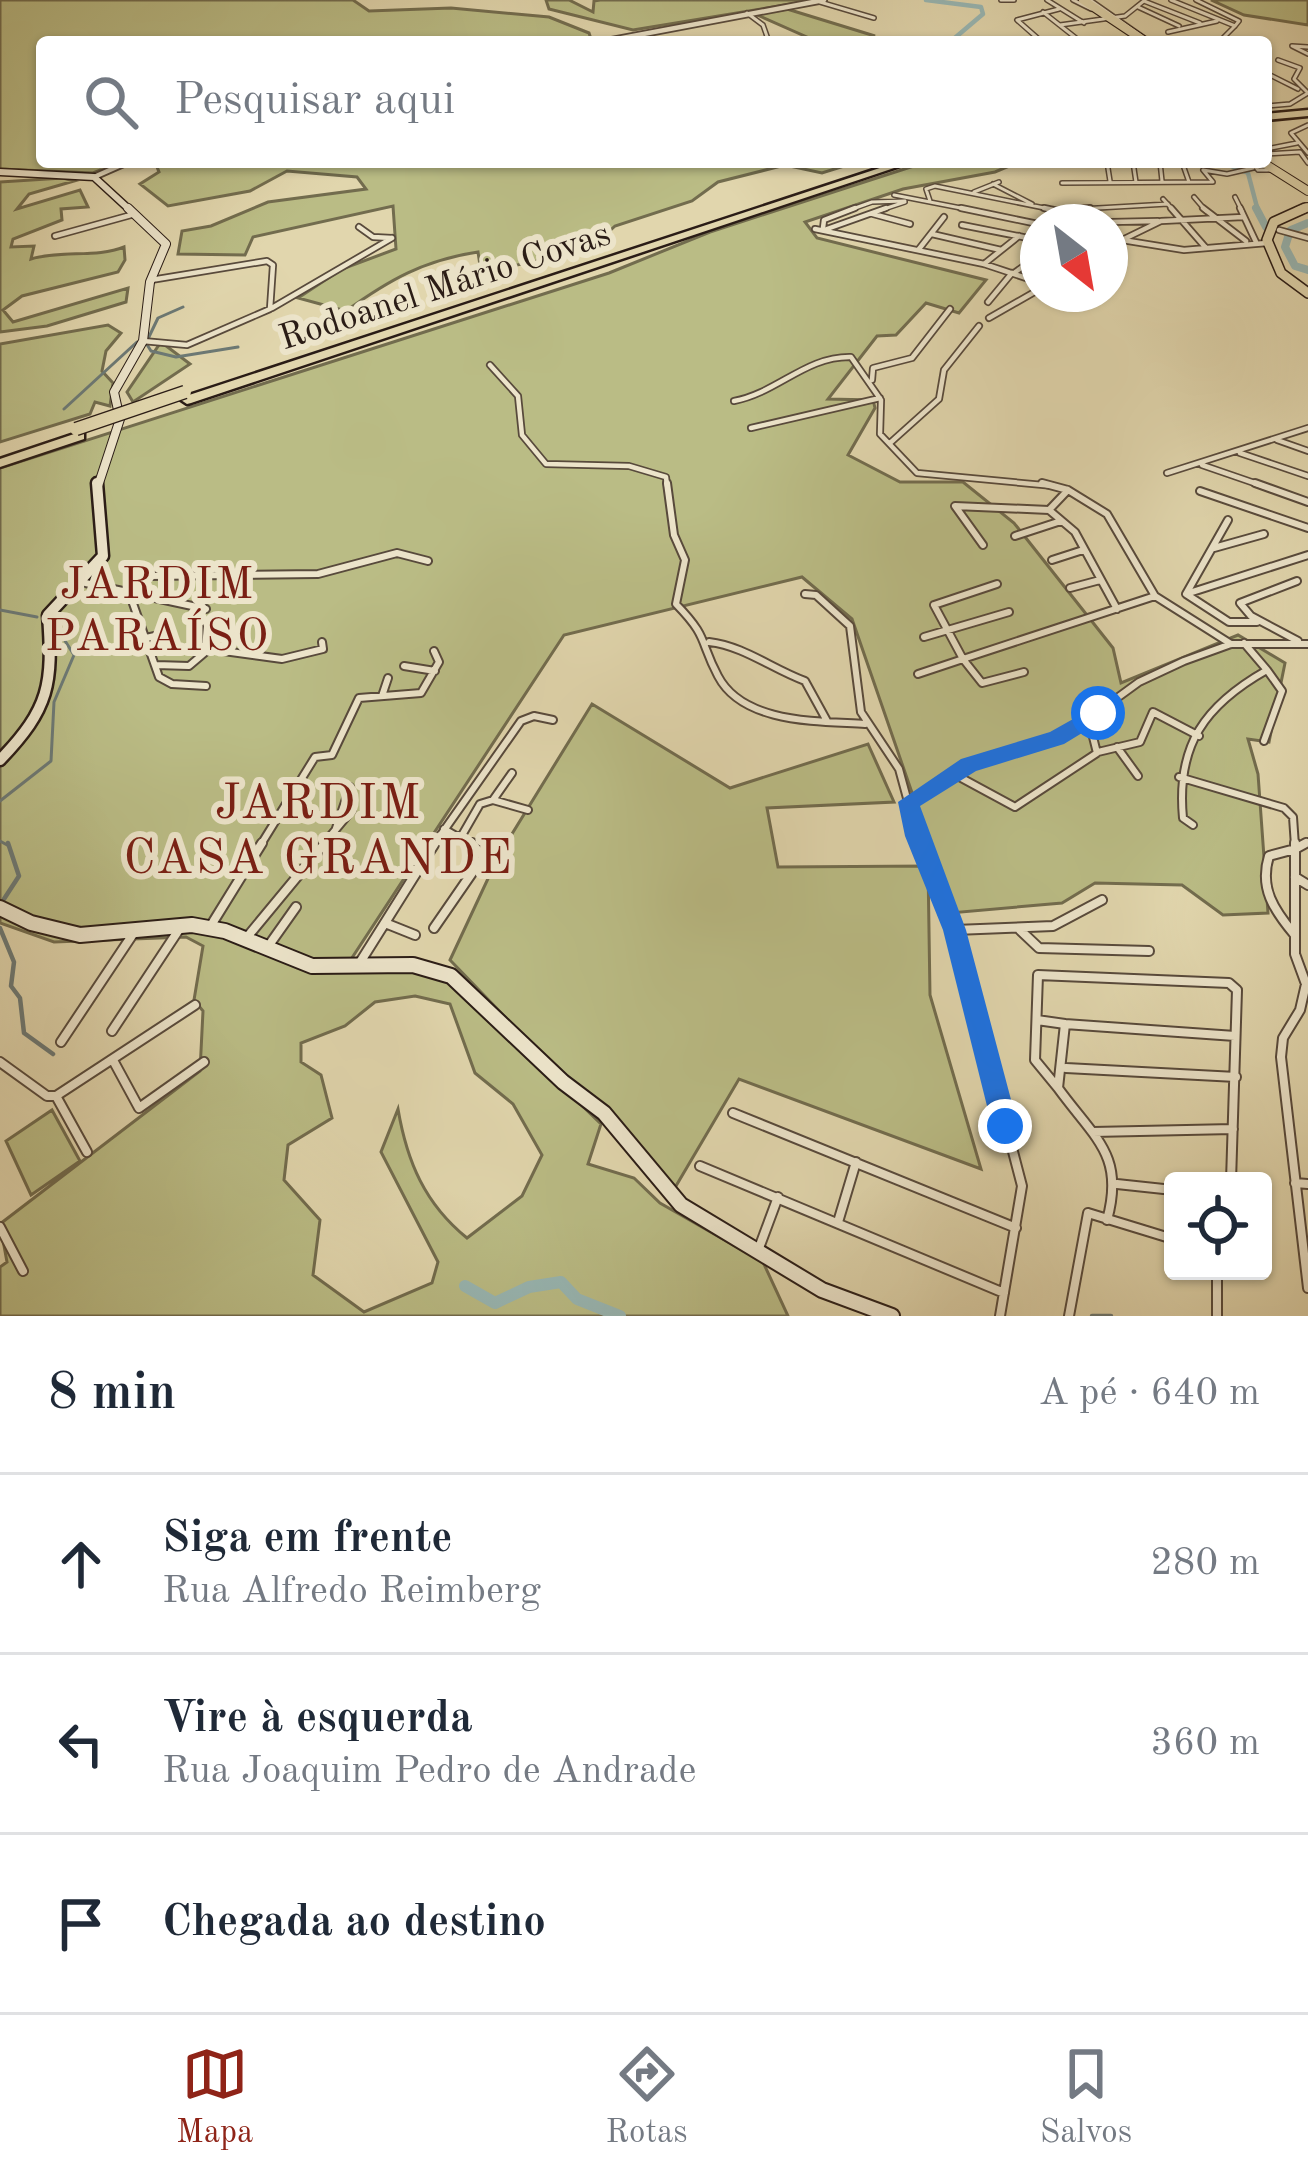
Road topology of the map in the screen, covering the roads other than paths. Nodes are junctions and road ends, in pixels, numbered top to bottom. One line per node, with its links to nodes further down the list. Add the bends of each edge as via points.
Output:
1 (1001, 0): 2 (street)
2 (1014, 0)
3 (1046, 0): 12 (street)
4 (1081, 0): 10 (street); 16 (main road)
5 (1171, 0): 17 (street)
6 (1196, 0): 21 (street, via 1240,21)
7 (822, 1): 14 (street); 15 (street)
8 (1144, 1): 11 (street); 19 (street)
9 (1112, 2): 10 (street)
10 (1103, 7): 16 (street)
11 (1138, 8): 16 (street); 22 (street)
12 (1059, 9): 13 (street); 18 (street)
13 (1043, 12): 20 (street); 26 (street, via 1017,20)
14 (747, 13): 24 (street); 25 (street)
15 (874, 18)
16 (1113, 20): 18 (street); 28 (main road)
17 (1218, 20): 19 (street); 21 (street)
18 (1084, 23): 20 (street)
19 (1200, 23): 22 (street)
20 (1060, 26): 27 (street)
21 (1234, 26): 29 (street)
22 (1182, 27): 23 (street)
23 (1168, 32)
24 (631, 36)
25 (767, 36)
26 (1035, 36)
27 (1073, 36)
28 (1137, 36)
29 (1225, 36)
30 (1308, 46): 31 (street, via 1292,47)
31 (1308, 54)
32 (1278, 60): 34 (street, via 1300,68 1294,79)
33 (1272, 76): 34 (street)
34 (1307, 93): 35 (street)
35 (1272, 105)
36 (1272, 119): 37 (highway)
37 (1306, 121): 38 (street, via 1291,133)
38 (1297, 143): 39 (street); 40 (street)
39 (1308, 154)
40 (1272, 155)
41 (1272, 158): 42 (street, via 1301,152)
42 (1308, 163)
43 (1272, 167): 61 (main road)
44 (1272, 167): 61 (main road)
45 (114, 168): 54 (street)
46 (866, 168): 115 (highway, Rodoanel Mário Covas)
47 (889, 168): 115 (highway, Rodoanel Mário Covas)
48 (1108, 168): 55 (street)
49 (1134, 168): 56 (street)
50 (1163, 168): 57 (street)
51 (1184, 168): 58 (street)
52 (1242, 168): 58 (street, via 1206,169 1213,182)
53 (0, 172): 54 (main road)
54 (94, 177): 75 (main road)
55 (1110, 182): 56 (street); 60 (street)
56 (1136, 182): 57 (street)
57 (1162, 182): 58 (street)
58 (1189, 182)
59 (1062, 183): 60 (street)
60 (1088, 183): 63 (street)
61 (1308, 189)
62 (970, 194): 68 (street, via 926,189); 70 (street); 71 (street, via 996,183)
63 (1093, 194)
64 (894, 195): 67 (street)
65 (1235, 196): 77 (street)
66 (1194, 197): 78 (street)
67 (920, 199): 68 (street); 69 (street)
68 (930, 200): 79 (street)
69 (908, 201): 74 (street); 87 (street, via 846,209 821,222)
70 (1020, 204)
71 (1033, 204)
72 (1128, 204): 80 (street, via 1165,201)
73 (1308, 208): 89 (main road)
74 (871, 213): 83 (street); 87 (street)
75 (131, 215): 90 (street); 104 (main road, via 166,242)
76 (944, 217): 88 (street)
77 (1243, 217): 78 (street); 89 (street)
78 (1212, 219): 80 (street); 96 (street)
79 (1020, 220)
80 (1181, 220): 81 (street); 97 (street)
81 (1161, 221): 82 (street); 92 (street)
82 (1128, 222)
83 (910, 224)
84 (962, 225): 91 (street)
85 (359, 227): 108 (street, via 393,240)
86 (815, 229): 87 (street)
87 (827, 230): 98 (street)
88 (932, 234): 98 (street); 99 (street)
89 (1270, 235): 94 (street); 96 (street); 105 (main road, via 1281,273)
90 (55, 236)
91 (1020, 237)
92 (1128, 237)
93 (1020, 238): 99 (street)
94 (1308, 238)
95 (1128, 241): 97 (street)
96 (1246, 241): 97 (street)
97 (1206, 248)
98 (919, 249): 100 (street)
99 (1001, 250): 100 (street)
100 (984, 263): 102 (street)
101 (1020, 268): 102 (street)
102 (1013, 273): 103 (street); 107 (street)
103 (1020, 275)
104 (151, 280): 108 (street, via 270,261); 112 (main road)
105 (1308, 291)
106 (1020, 300): 110 (street)
107 (988, 302)
108 (270, 309): 112 (street, via 184,346)
109 (950, 309): 114 (street, via 912,358 871,370)
110 (989, 318)
111 (979, 326): 122 (street, via 944,370 939,399)
112 (143, 341): 147 (main road, via 115,387 120,419 97,478 103,556)
113 (490, 365): 164 (street, via 518,396 522,435 546,464 629,466 667,477 685,560 676,604)
114 (872, 386): 116 (street); 117 (street, via 850,357 833,356 772,392)
115 (186, 396): 120 (highway, Rodoanel Mário Covas, bridge)
116 (880, 398): 118 (street); 122 (street, via 879,430)
117 (734, 401)
118 (751, 428)
119 (1308, 428): 121 (street)
120 (78, 432): 125 (highway, Rodoanel Mário Covas); 126 (highway, Rodoanel Mário Covas)
121 (1274, 439): 123 (street); 124 (street)
122 (890, 443): 130 (street, via 926,477)
123 (1308, 451)
124 (1237, 452): 127 (street); 129 (street)
125 (0, 454)
126 (0, 463)
127 (1198, 464): 128 (street); 132 (street)
128 (1167, 473)
129 (1308, 476)
130 (1068, 490): 133 (street); 153 (street, via 1107,514)
131 (1200, 491): 136 (street)
132 (1308, 502)
133 (1049, 510): 135 (street); 139 (street, via 955,506)
134 (1228, 520): 140 (street)
135 (1061, 521): 138 (street); 141 (street)
136 (1308, 528)
137 (1264, 534): 140 (street)
138 (1015, 536)
139 (983, 545)
140 (1211, 549): 151 (street)
141 (1083, 550): 143 (street); 145 (street)
142 (1308, 556): 151 (street)
143 (1052, 560)
144 (428, 561): 152 (street, via 397,553 318,574 153,575)
145 (1100, 580): 149 (street); 155 (street)
146 (1297, 581): 157 (street, via 1242,599 1242,609)
147 (80, 582): 152 (street); 188 (main road, via 46,619 50,687)
148 (997, 584): 160 (street, via 934,605)
149 (1070, 588)
150 (806, 594): 183 (street, via 850,626)
151 (1186, 594): 157 (street, via 1229,622)
152 (130, 595): 154 (street); 162 (street)
153 (1155, 596): 155 (street); 166 (street)
154 (206, 609)
155 (1118, 609): 170 (street)
156 (1010, 612): 160 (street)
157 (1262, 622): 167 (street)
158 (207, 626): 168 (street)
159 (168, 632): 162 (street)
160 (947, 632): 161 (street); 170 (street)
161 (924, 637)
162 (146, 638): 171 (street)
163 (322, 642): 168 (street, via 318,653 280,658)
164 (710, 642): 182 (street, via 734,645 806,681); 182 (street, via 728,690 775,715)
165 (1244, 643): 166 (street); 167 (street); 173 (street)
166 (1231, 644): 181 (street, via 1139,682)
167 (1304, 644)
168 (205, 650): 171 (street, via 189,666)
169 (434, 651): 174 (street)
170 (964, 659): 175 (street, via 982,683); 176 (street)
171 (156, 665): 178 (street, via 163,682)
172 (404, 666): 174 (street)
173 (1267, 670): 184 (street, via 1225,694); 185 (street, via 1282,691)
174 (435, 671): 179 (street, via 421,693)
175 (1024, 672)
176 (918, 674)
177 (388, 678): 179 (street)
178 (206, 686)
179 (382, 696): 211 (street, via 359,698 332,755 315,757)
180 (554, 720): 199 (street, via 521,721)
181 (1089, 720): 187 (street); 190 (street)
182 (828, 721): 183 (street)
183 (865, 724): 195 (street, via 899,769)
184 (1199, 736): 186 (street, via 1153,712 1140,742); 192 (street)
185 (1264, 741)
186 (1117, 747): 187 (street); 191 (street)
187 (1096, 753): 190 (street, via 1015,807)
188 (0, 760)
189 (512, 773): 194 (street)
190 (954, 774): 195 (street)
191 (1138, 776)
192 (1179, 777): 198 (street, via 1183,818); 203 (street, via 1283,808 1293,817)
193 (350, 787): 200 (street)
194 (494, 800): 197 (street); 201 (street, via 480,804)
195 (908, 802): 213 (street)
196 (352, 810): 200 (street)
197 (528, 810)
198 (1193, 826)
199 (444, 829): 201 (street); 209 (street)
200 (334, 837): 218 (street)
201 (461, 837): 212 (street, via 483,857)
202 (1308, 842): 203 (street)
203 (1295, 849): 204 (street); 216 (street, via 1265,864 1267,899)
204 (1295, 877): 205 (street); 216 (street)
205 (1308, 886)
206 (1102, 900): 214 (street, via 1068,922)
207 (296, 907): 219 (street)
208 (0, 908): 215 (main road, via 80,934)
209 (385, 923): 217 (street); 221 (street)
210 (182, 926): 211 (main road); 215 (main road); 226 (street)
211 (210, 928): 218 (main road)
212 (434, 928)
213 (955, 930): 214 (street); 251 (street, via 1022,1186)
214 (1020, 930): 220 (street, via 1040,948)
215 (135, 932): 228 (street)
216 (1294, 934): 222 (street)
217 (415, 935)
218 (245, 940): 219 (main road)
219 (266, 950): 221 (main road, via 313,966)
220 (1148, 951)
221 (357, 967): 254 (main road, via 413,965 463,982 612,1120 681,1205)
222 (1305, 974): 243 (street, via 1281,1057)
223 (195, 1005): 230 (street)
224 (1037, 1020): 225 (street); 227 (street, via 1037,975 1229,983 1237,990); 234 (street, via 1037,1067)
225 (1065, 1024): 227 (street); 232 (street)
226 (112, 1030)
227 (1235, 1036): 233 (street)
228 (61, 1042)
229 (0, 1062): 235 (street)
230 (114, 1062): 231 (street, via 139,1108); 235 (street)
231 (204, 1062)
232 (1064, 1068): 233 (street); 234 (street)
233 (1236, 1076): 237 (street)
234 (1058, 1088): 238 (street)
235 (56, 1096): 239 (street)
236 (733, 1113): 240 (street)
237 (1233, 1129): 238 (street); 242 (street)
238 (1094, 1132): 244 (street)
239 (87, 1152)
240 (856, 1162): 249 (street); 251 (street)
241 (700, 1166): 247 (street)
242 (1231, 1172)
243 (1295, 1183): 245 (street); 255 (street)
244 (1117, 1184): 246 (street); 248 (street)
245 (1308, 1184)
246 (1164, 1189)
247 (778, 1197): 249 (street); 254 (street)
248 (1107, 1220): 252 (street); 262 (street, via 1088,1213)
249 (837, 1223): 259 (street)
250 (0, 1227): 253 (street)
251 (1016, 1228): 259 (street)
252 (1164, 1236)
253 (4, 1246): 256 (street)
254 (758, 1248): 260 (main road, via 822,1290)
255 (1306, 1257): 258 (street)
256 (22, 1271)
257 (1217, 1280): 263 (street)
258 (1308, 1282)
259 (1004, 1294): 261 (street)
260 (892, 1316)
261 (1000, 1316)
262 (1070, 1316)
263 (1217, 1316)

